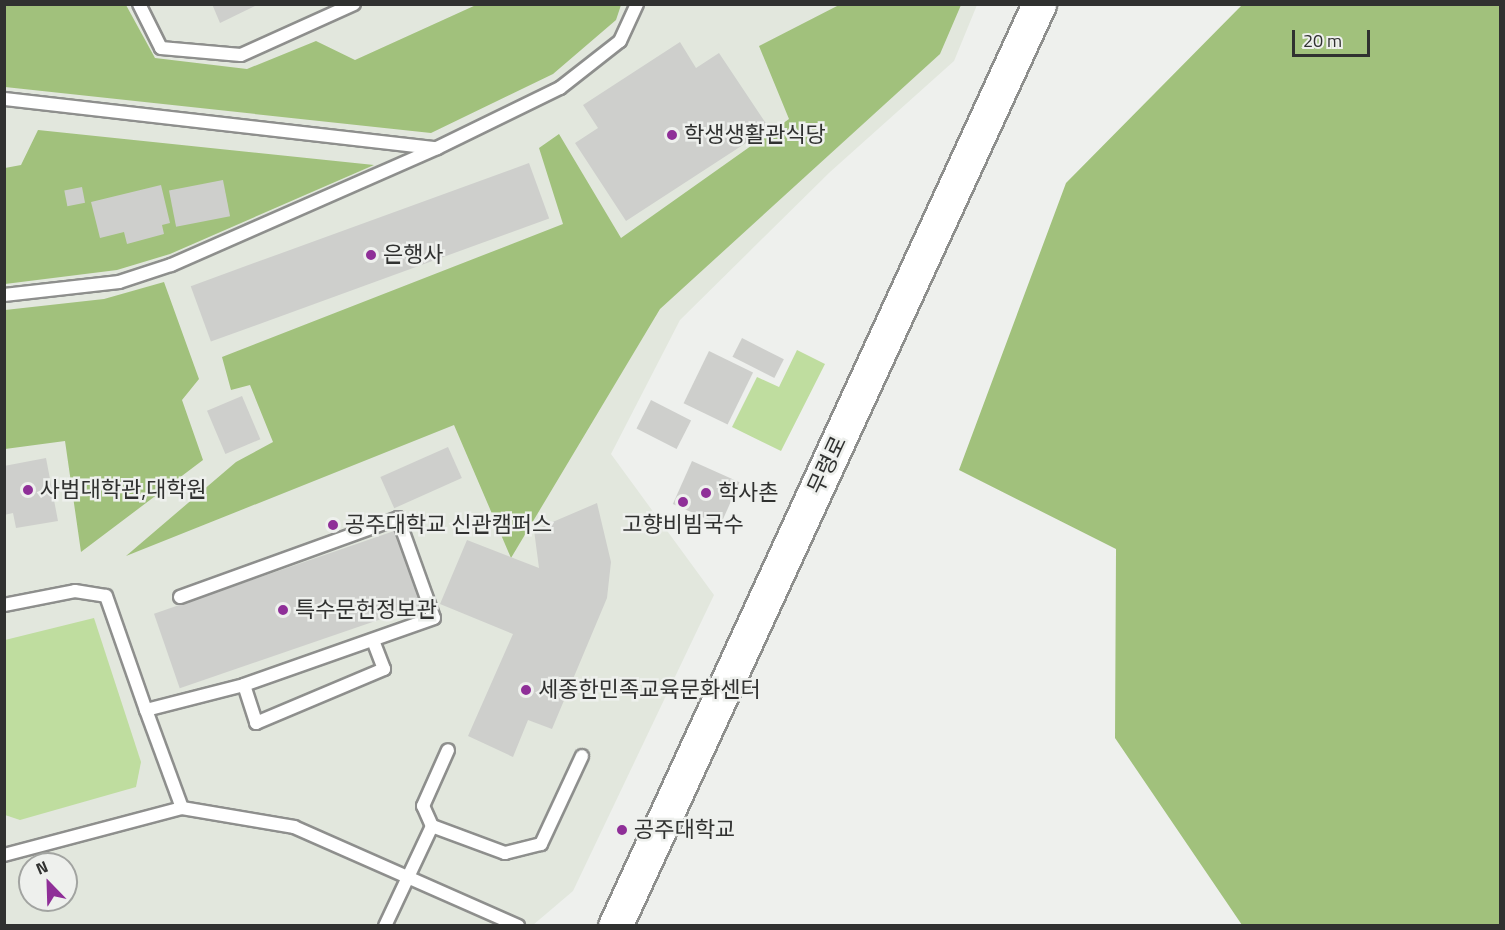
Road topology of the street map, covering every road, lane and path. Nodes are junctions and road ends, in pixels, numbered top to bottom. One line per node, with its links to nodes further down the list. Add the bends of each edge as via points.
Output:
1 (139, 4): 2 (lane, via 161,48 241,55)
2 (354, 4)
3 (637, 4): 6 (lane, via 620,40 560,88)
4 (1039, 4): 21 (main road, 무령로)
5 (4, 99): 6 (lane)
6 (437, 148): 7 (lane, via 171,266 119,282)
7 (4, 295)
8 (180, 597): 10 (lane, via 398,518 434,618)
9 (4, 605): 12 (lane, via 75,591 106,596)
10 (373, 640): 11 (lane); 11 (lane, via 384,669 256,723)
11 (244, 685): 12 (lane)
12 (146, 710): 15 (lane)
13 (448, 750): 16 (lane, via 423,806)
14 (582, 756): 16 (lane, via 541,844 505,853)
15 (182, 808): 17 (lane); 18 (lane, via 294,827)
16 (432, 826): 18 (lane)
17 (4, 855)
18 (407, 878): 19 (lane); 20 (lane)
19 (385, 926)
20 (518, 926)
21 (615, 926)

